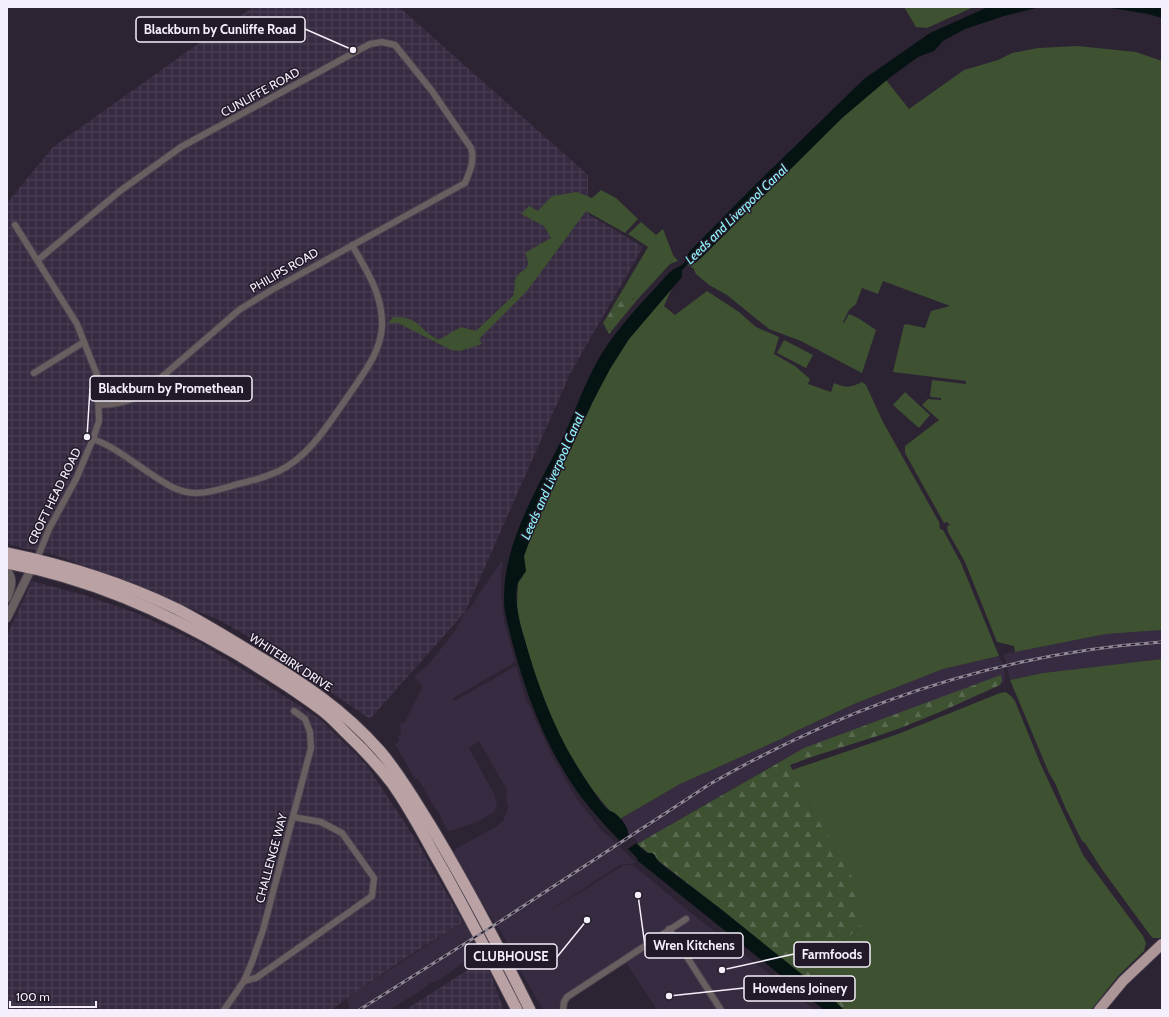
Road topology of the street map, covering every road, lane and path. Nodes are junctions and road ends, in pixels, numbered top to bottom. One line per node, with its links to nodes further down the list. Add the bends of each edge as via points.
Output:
1 (473, 153): 3 (street, PHILIPS ROAD, via 472,166 465,183); 4 (street, CUNLIFFE ROAD, via 432,91 395,45 376,42 181,147 120,191)
2 (15, 225): 4 (street, CROFT HEAD ROAD)
3 (352, 245): 7 (street, PHILIPS ROAD, via 239,310 141,395 126,402); 8 (street, via 379,296 382,314 380,338 370,364 323,432 289,466 256,480 209,492 187,492 168,486 105,444)
4 (38, 260): 5 (street, CROFT HEAD ROAD, via 77,324)
5 (84, 342): 6 (street); 7 (street, CROFT HEAD ROAD, via 97,375)
6 (34, 373)
7 (99, 405): 8 (street, CROFT HEAD ROAD, via 99,421)
8 (93, 439): 11 (street, CROFT HEAD ROAD)
9 (7, 553): 11 (highway, WHITEBIRK DRIVE)
10 (7, 563): 11 (highway, WHITEBIRK DRIVE)
11 (34, 563): 14 (street); 22 (highway, WHITEBIRK DRIVE, via 113,592 172,618 262,670 326,713 369,755 392,783 456,890); 23 (highway, WHITEBIRK DRIVE, via 93,575 137,591 217,631 303,683 336,708 381,752 403,782 441,843 498,945)
12 (7, 571): 13 (street, via 12,580)
13 (7, 598)
14 (7, 618)
15 (294, 711): 16 (street, CHALLENGE WAY, via 305,719 310,732 311,748)
16 (293, 817): 20 (street, CHALLENGE WAY, via 263,930); 20 (street, via 321,822 342,833 374,878 372,896 256,978)
17 (686, 918): 18 (street)
18 (669, 929): 24 (street, via 567,997); 25 (street)
19 (1162, 944): 26 (main road, via 1123,981)
20 (244, 981): 21 (street, CHALLENGE WAY)
21 (224, 1010)
22 (517, 1010)
23 (530, 1010)
24 (563, 1010)
25 (721, 1010)
26 (1099, 1010)

